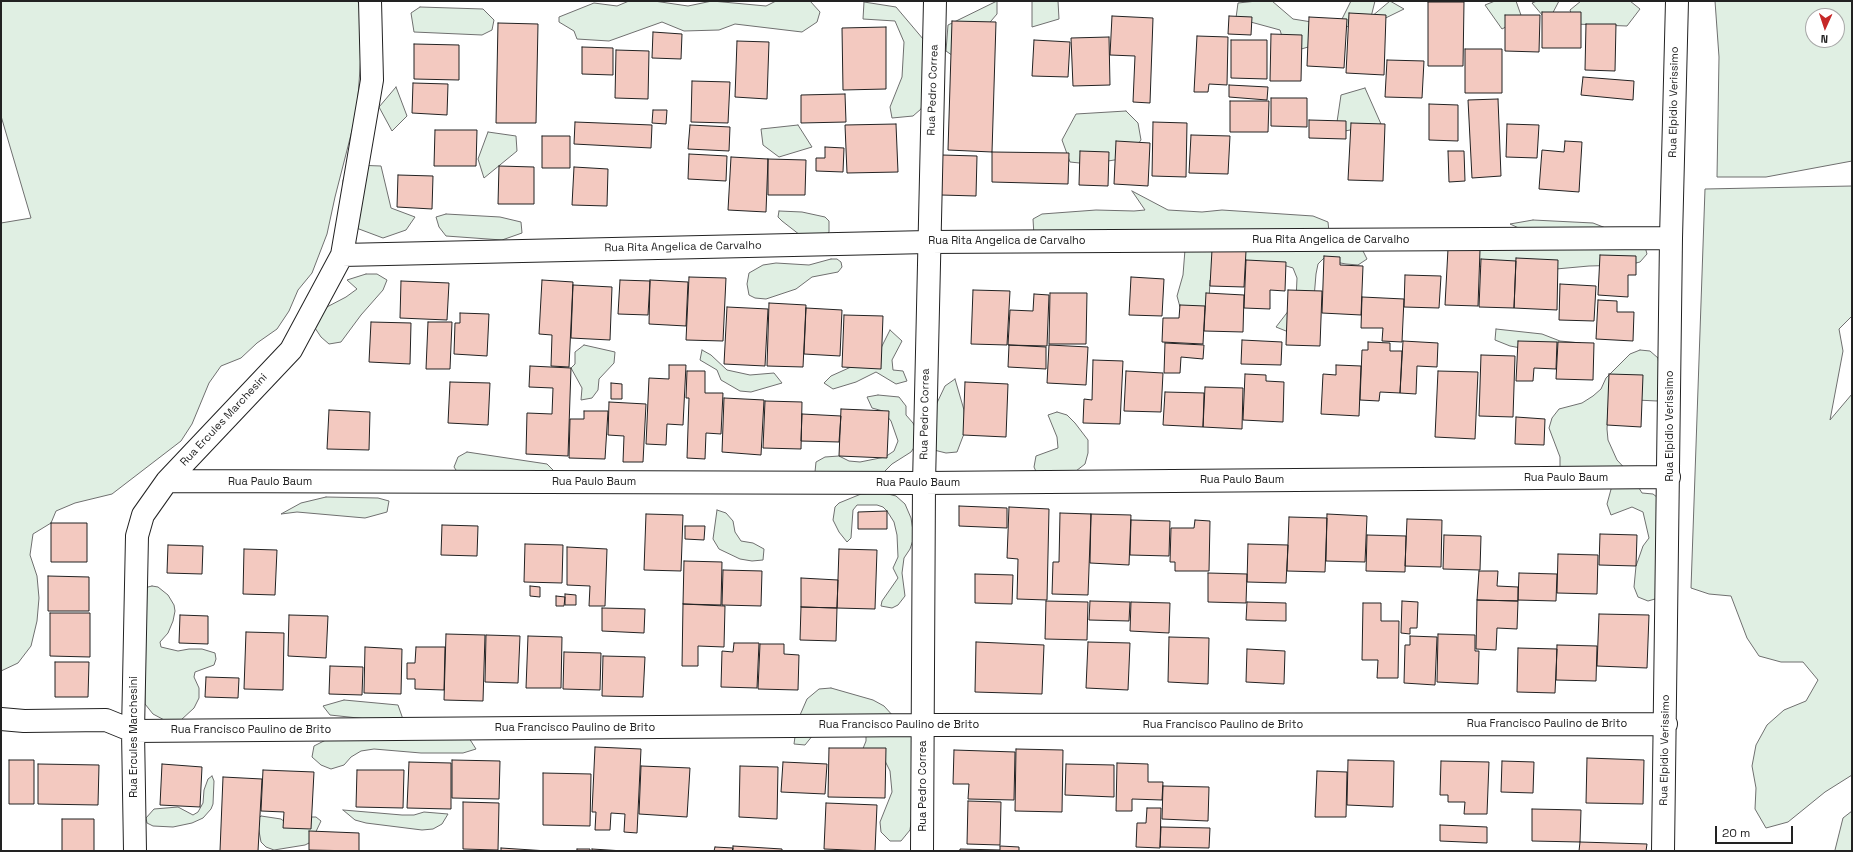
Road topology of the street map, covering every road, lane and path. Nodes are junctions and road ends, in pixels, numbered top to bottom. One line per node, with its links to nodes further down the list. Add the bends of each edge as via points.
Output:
1 (370, 1): 6 (street, Rua Ercules Marchesini, via 372,80)
2 (935, 1): 5 (street, Rua Pedro Correa)
3 (1677, 1): 4 (street, Rua Elpidio Verissimo)
4 (1671, 238): 5 (street, Rua Rita Angelica de Carvalho); 7 (street, Rua Elpidio Verissimo)
5 (928, 242): 6 (street, Rua Rita Angelica de Carvalho); 9 (street, Rua Pedro Correa)
6 (342, 255): 8 (street, Rua Ercules Marchesini, via 291,350)
7 (1669, 477): 9 (street, Rua Paulo Baum); 11 (street, Rua Elpidio Verissimo)
8 (167, 481): 9 (street, Rua Paulo Baum); 13 (street, Rua Ercules Marchesini, via 143,515 137,536)
9 (924, 483): 12 (street, Rua Pedro Correa)
10 (1, 719): 13 (street, via 106,720)
11 (1666, 724): 12 (street, Rua Francisco Paulino de Brito); 16 (street, Rua Elpidio Verissimo)
12 (924, 725): 13 (street, Rua Francisco Paulino de Brito); 15 (street, Rua Pedro Correa)
13 (133, 731): 14 (street, Rua Ercules Marchesini)
14 (135, 851)
15 (922, 851)
16 (1663, 851)

